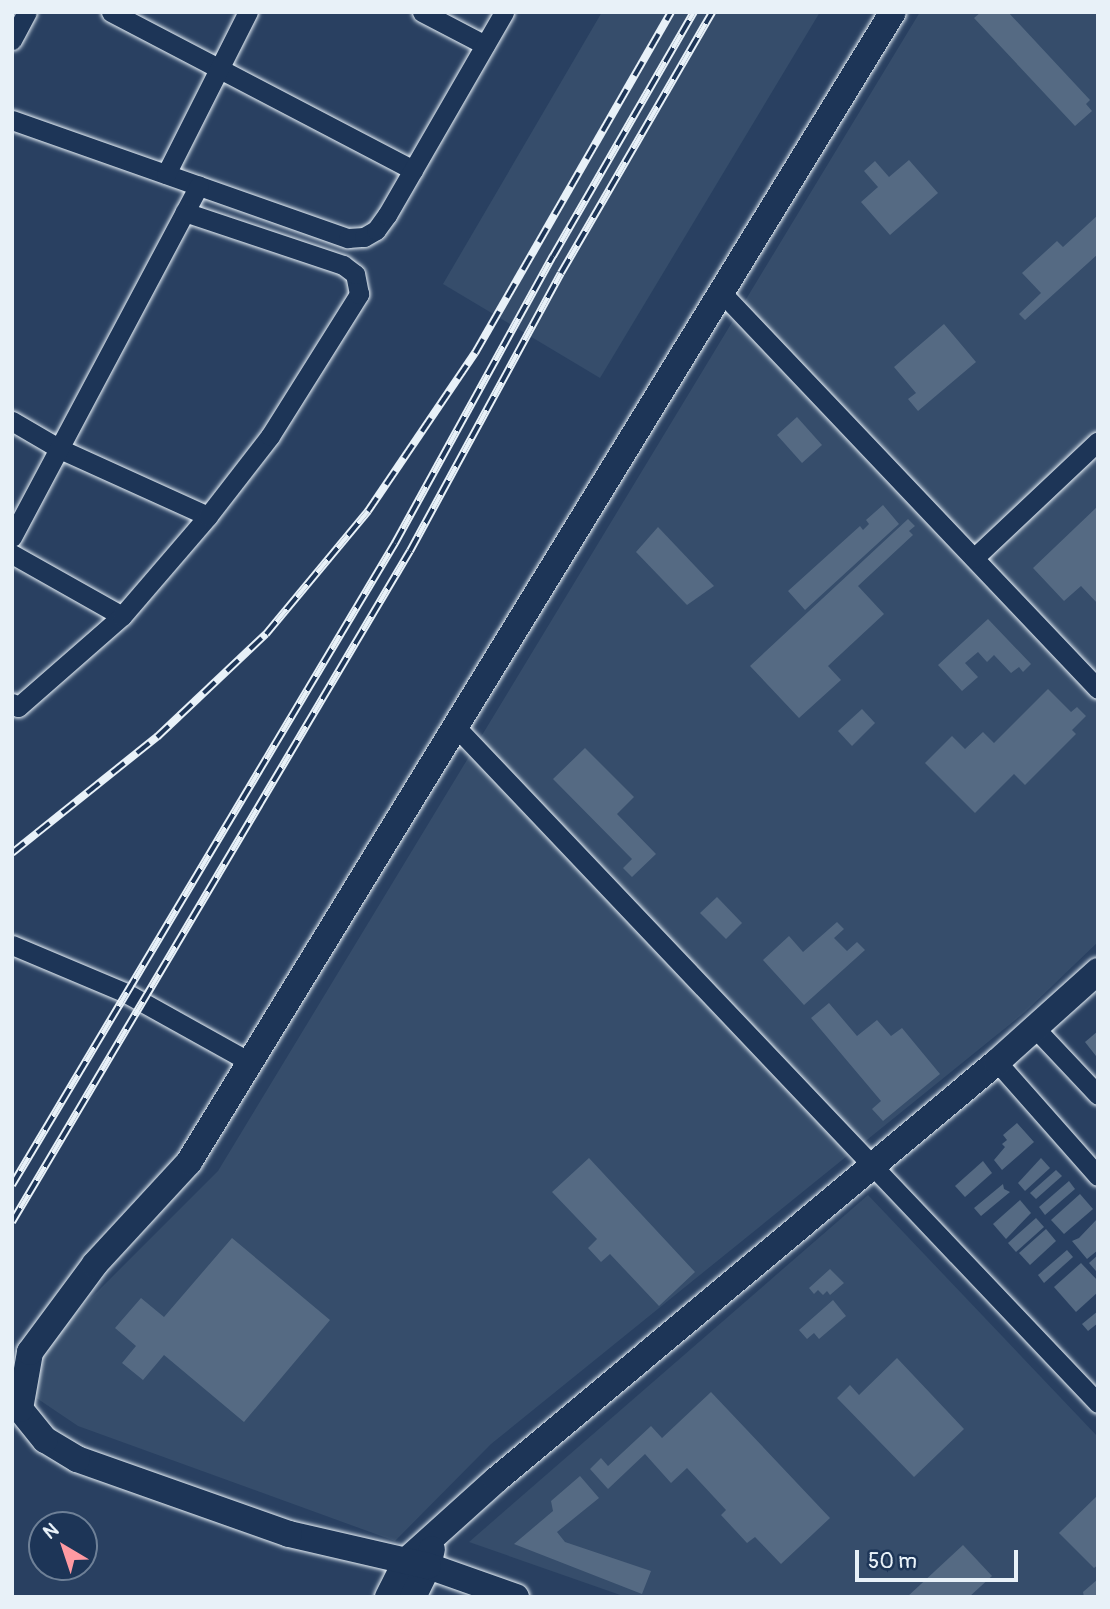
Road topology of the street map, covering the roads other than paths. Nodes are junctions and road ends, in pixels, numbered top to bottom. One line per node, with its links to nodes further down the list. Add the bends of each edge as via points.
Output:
1 (27, 12): 7 (street)
2 (111, 12): 9 (street)
3 (248, 12): 9 (street)
4 (422, 12): 8 (street)
5 (504, 12): 8 (street)
6 (893, 12): 15 (main road)
7 (12, 40)
8 (485, 45): 11 (street)
9 (219, 69): 11 (street); 12 (street)
10 (12, 120): 12 (street)
11 (413, 170): 13 (street, via 376,230 363,237 348,238)
12 (166, 174): 13 (street)
13 (199, 186): 14 (street)
14 (185, 212): 18 (street); 19 (street, via 343,265 355,274 359,294 270,436)
15 (721, 292): 22 (street); 26 (main road)
16 (12, 421): 18 (street)
17 (1098, 441): 22 (street)
18 (60, 449): 19 (street); 20 (street)
19 (208, 516): 23 (street)
20 (12, 537)
21 (12, 554): 23 (street)
22 (974, 558): 24 (street)
23 (122, 616): 25 (street, via 18,706)
24 (1098, 689)
25 (12, 703)
26 (456, 726): 30 (main road); 33 (street)
27 (12, 945): 30 (street, via 126,993)
28 (1098, 971): 29 (main road)
29 (1034, 1027): 31 (main road); 32 (street)
30 (250, 1062): 36 (main road, via 189,1162 95,1264 30,1352 20,1409 45,1440 77,1459 289,1534)
31 (997, 1062): 33 (main road); 34 (street)
32 (1098, 1095)
33 (871, 1165): 35 (street); 36 (main road, via 496,1480 435,1538)
34 (1098, 1176)
35 (1098, 1403)
36 (417, 1564): 37 (main road); 38 (main road); 39 (main road)
37 (388, 1597)
38 (413, 1597)
39 (516, 1597)

